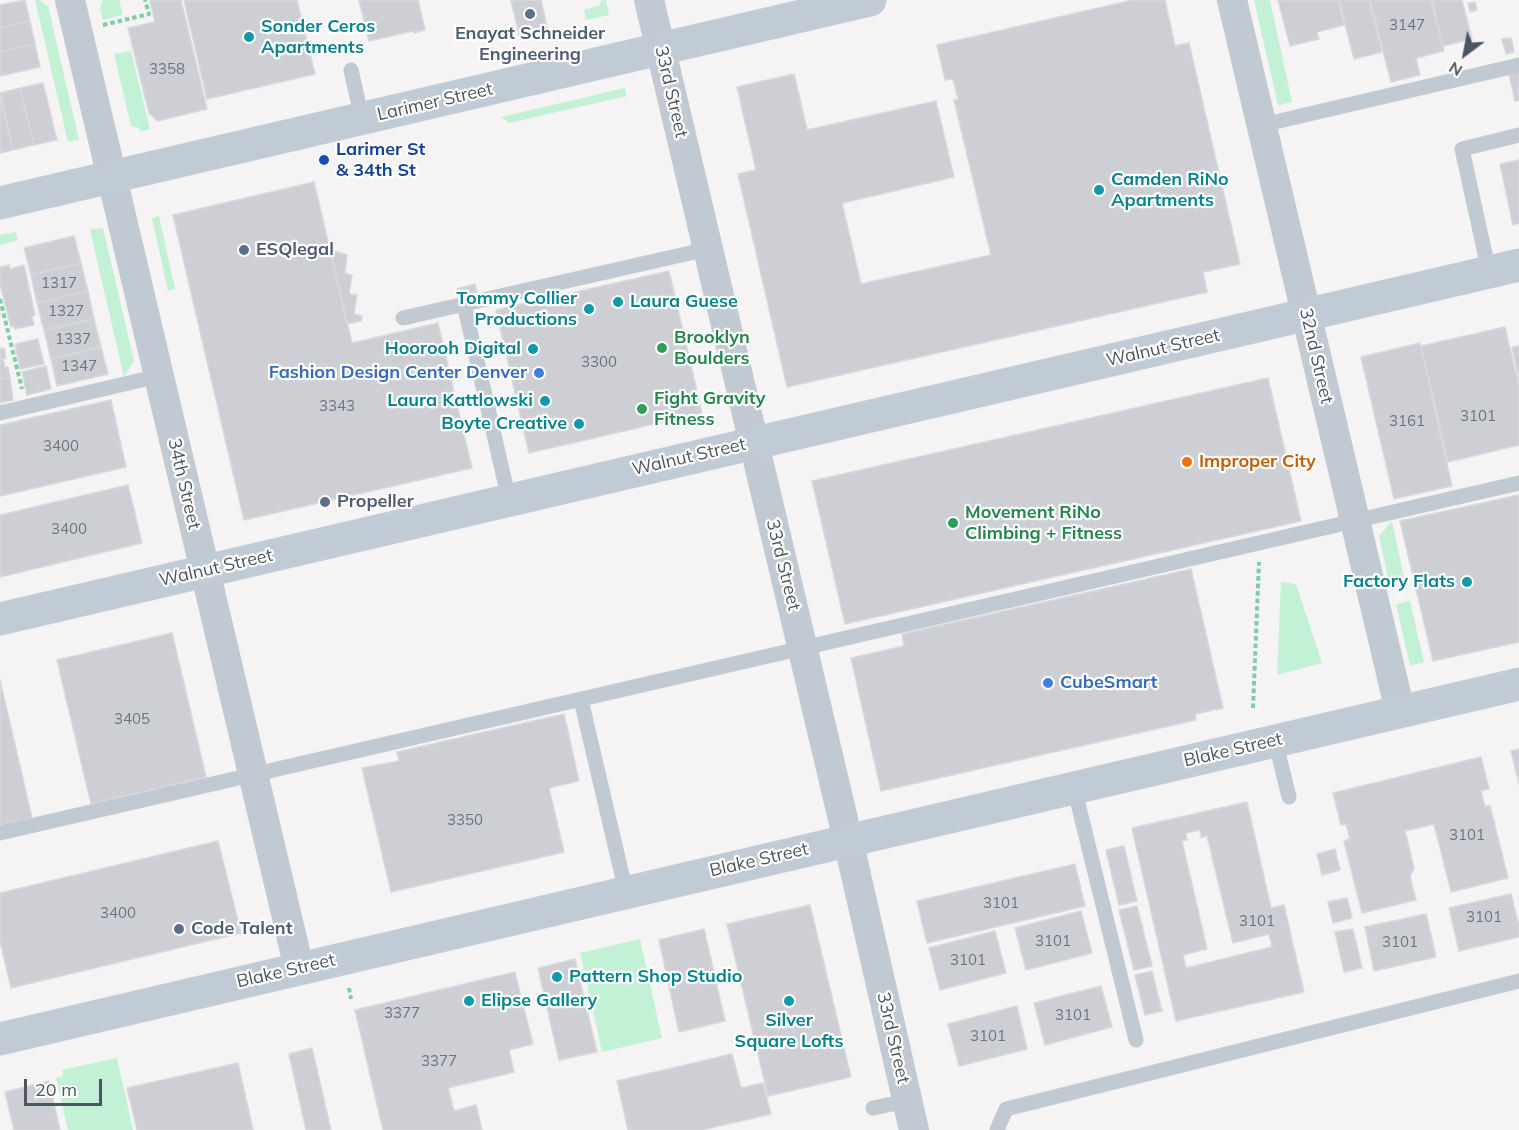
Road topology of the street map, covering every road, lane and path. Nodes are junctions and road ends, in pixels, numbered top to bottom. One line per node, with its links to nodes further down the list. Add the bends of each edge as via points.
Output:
1 (70, 0): 13 (street, 34th Street)
2 (145, 0): 6 (path, via 149,14)
3 (649, 0): 7 (street, 33rd Street)
4 (870, 0): 7 (street, Larimer Street)
5 (1232, 0): 11 (street, 32nd Street)
6 (102, 25)
7 (660, 49): 10 (street, Larimer Street); 15 (street, 33rd Street)
8 (1519, 65): 11 (lane)
9 (351, 70): 10 (lane)
10 (362, 119): 13 (street, Larimer Street)
11 (1262, 125): 19 (street, 32nd Street)
12 (1519, 135): 16 (lane, via 1461,149)
13 (111, 177): 14 (street, Larimer Street); 21 (street, 34th Street)
14 (0, 203)
15 (708, 249): 18 (lane); 24 (street, 33rd Street)
16 (1504, 268): 19 (street, Walnut Street)
17 (0, 299): 22 (path)
18 (464, 304): 20 (lane); 26 (lane)
19 (1306, 314): 24 (street, Walnut Street); 27 (street, 32nd Street)
20 (403, 318)
21 (159, 376): 22 (lane); 29 (street, 34th Street)
22 (26, 407): 23 (lane)
23 (0, 413)
24 (753, 442): 26 (street, Walnut Street); 31 (street, 33rd Street)
25 (1519, 483): 27 (lane)
26 (509, 500): 29 (street, Walnut Street)
27 (1355, 521): 28 (lane); 35 (street, 32nd Street)
28 (1260, 543): 31 (lane); 34 (path)
29 (205, 571): 30 (street, Walnut Street); 37 (street, 34th Street)
30 (0, 619)
31 (803, 648): 33 (lane); 41 (street, 33rd Street)
32 (1519, 684): 35 (street, Blake Street)
33 (580, 700): 37 (lane); 42 (lane)
34 (1253, 708)
35 (1400, 711): 36 (street, Blake Street)
36 (1275, 740): 38 (street, Blake Street); 39 (lane)
37 (253, 775): 40 (lane); 43 (street, 34th Street)
38 (1074, 787): 41 (street, Blake Street); 46 (lane)
39 (1290, 797)
40 (0, 833)
41 (848, 840): 42 (street, Blake Street); 47 (street, 33rd Street)
42 (626, 891): 43 (street, Blake Street)
43 (299, 968): 45 (street, Blake Street)
44 (1519, 981): 50 (lane, via 1006,1109)
45 (0, 1039)
46 (1136, 1040)
47 (908, 1101): 48 (lane); 49 (street, 33rd Street)
48 (873, 1108)
49 (914, 1130)
50 (997, 1130)

